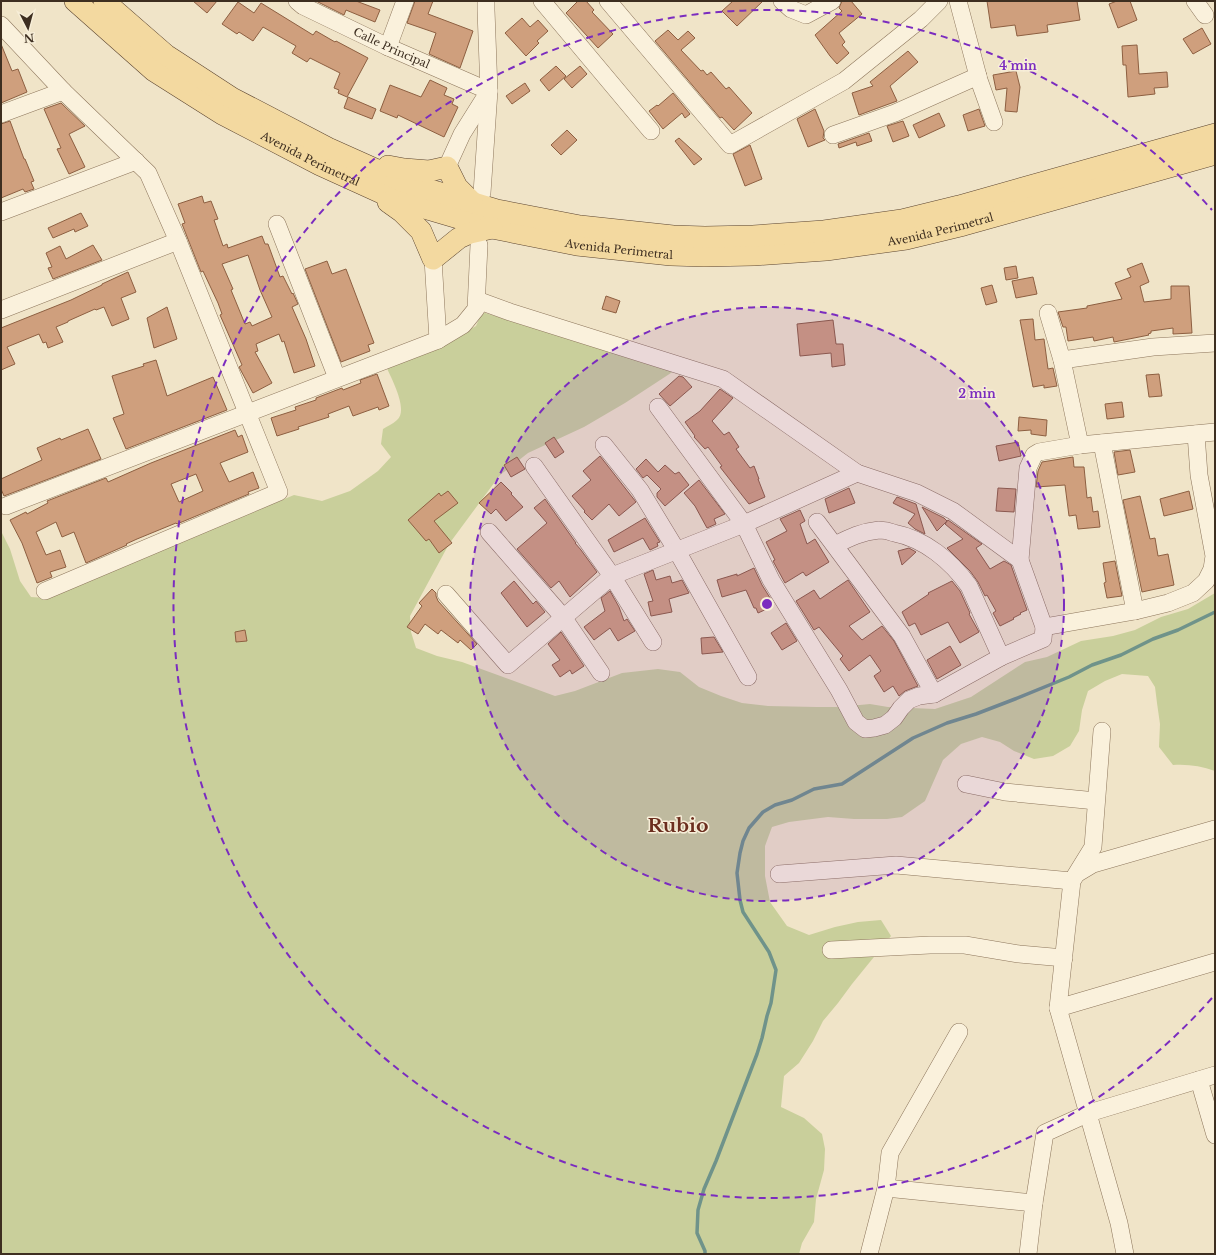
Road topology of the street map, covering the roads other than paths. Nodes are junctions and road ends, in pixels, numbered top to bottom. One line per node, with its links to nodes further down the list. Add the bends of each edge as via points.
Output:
1 (76, 1): 28 (main road, Avenida Perimetral, via 160,75 222,114)
2 (104, 1): 26 (main road, Avenida Perimetral, via 166,55 232,98)
3 (405, 1): 15 (street)
4 (486, 1): 18 (street)
5 (542, 1): 21 (street)
6 (608, 1): 9 (street, via 730,145 844,81 921,19)
7 (782, 1): 8 (street, via 791,10 806,15)
8 (832, 1)
9 (939, 1)
10 (958, 1): 16 (street)
11 (1195, 1): 13 (street)
12 (301, 3): 15 (street, Calle Principal)
13 (1205, 15)
14 (1, 25): 17 (street)
15 (388, 47): 18 (street, Calle Principal)
16 (978, 76): 20 (street); 22 (street, via 895,113)
17 (63, 91): 19 (street); 25 (street)
18 (489, 91): 27 (street, via 462,134); 29 (street)
19 (1, 114)
20 (994, 122)
21 (651, 130)
22 (833, 134)
23 (1215, 134): 29 (main road, Avenida Perimetral, via 902,220 824,231 753,236 672,236 580,226 497,210)
24 (1215, 154): 32 (main road, Avenida Perimetral, via 964,225 913,237 826,250 754,255 671,255 577,245)
25 (136, 161): 30 (street); 33 (street, via 148,173)
26 (360, 162): 27 (main road, via 429,171); 29 (main road, Avenida Perimetral, via 404,182)
27 (447, 167): 29 (main road, via 457,187)
28 (364, 185): 32 (main road, Avenida Perimetral, via 397,200); 35 (main road, via 402,212 421,231)
29 (477, 198)
30 (1, 212)
31 (277, 224): 42 (street)
32 (492, 228): 35 (main road, via 459,238)
33 (178, 241): 37 (street); 44 (street)
34 (479, 245): 36 (street)
35 (433, 259): 39 (street)
36 (477, 300): 39 (street, via 476,309 463,325); 51 (street, via 723,379)
37 (1, 310)
38 (1048, 313): 41 (street)
39 (438, 340): 42 (street)
40 (1215, 343): 41 (street, via 1152,347)
41 (1062, 360): 49 (street)
42 (337, 378): 44 (street)
43 (658, 407): 54 (street)
44 (246, 412): 52 (street); 60 (street, via 279,492)
45 (1215, 432): 46 (street)
46 (1196, 434): 47 (street); 62 (street, via 1199,475 1214,556 1212,569 1206,581 1193,593)
47 (1102, 443): 49 (street); 62 (street)
48 (604, 445): 57 (street, via 640,490)
49 (1080, 445): 58 (street, via 1039,452 1031,460 1028,468)
50 (534, 466): 59 (street)
51 (857, 473): 54 (street); 58 (street, via 917,492 953,511)
52 (6, 506)
53 (818, 522): 56 (street)
54 (744, 524): 57 (street); 69 (street, via 771,580 856,722 865,729 885,725 909,700)
55 (489, 532): 63 (street)
56 (835, 545): 66 (street, via 860,533 881,530 902,534 922,543 962,576); 69 (street, via 902,636)
57 (677, 551): 59 (street); 68 (street)
58 (1020, 560): 64 (street)
59 (612, 576): 63 (street); 65 (street)
60 (45, 590)
61 (446, 594): 63 (street, via 508,665)
62 (1134, 611): 64 (street)
63 (563, 617): 67 (street)
64 (1044, 627): 66 (street, via 1042,639)
65 (653, 642)
66 (1001, 657): 69 (street)
67 (601, 673)
68 (748, 678)
69 (934, 694)
70 (1102, 731): 72 (street)
71 (966, 784): 72 (street, via 1005,792)
72 (1096, 801): 75 (street, via 1093,847)
73 (1215, 829): 75 (street, via 1093,864)
74 (779, 874): 75 (street, via 896,865)
75 (1075, 877): 77 (street)
76 (831, 950): 77 (street, via 965,945)
77 (1064, 958): 79 (street)
78 (1215, 962): 79 (street)
79 (1058, 1008): 82 (street)
80 (959, 1032): 84 (street, via 890,1153)
81 (1207, 1077): 82 (street); 83 (street)
82 (1089, 1113): 85 (street, via 1045,1133); 88 (street)
83 (1215, 1135)
84 (886, 1188): 85 (street); 86 (street)
85 (1034, 1203): 87 (street)
86 (869, 1254)
87 (1028, 1254)
88 (1125, 1254)

